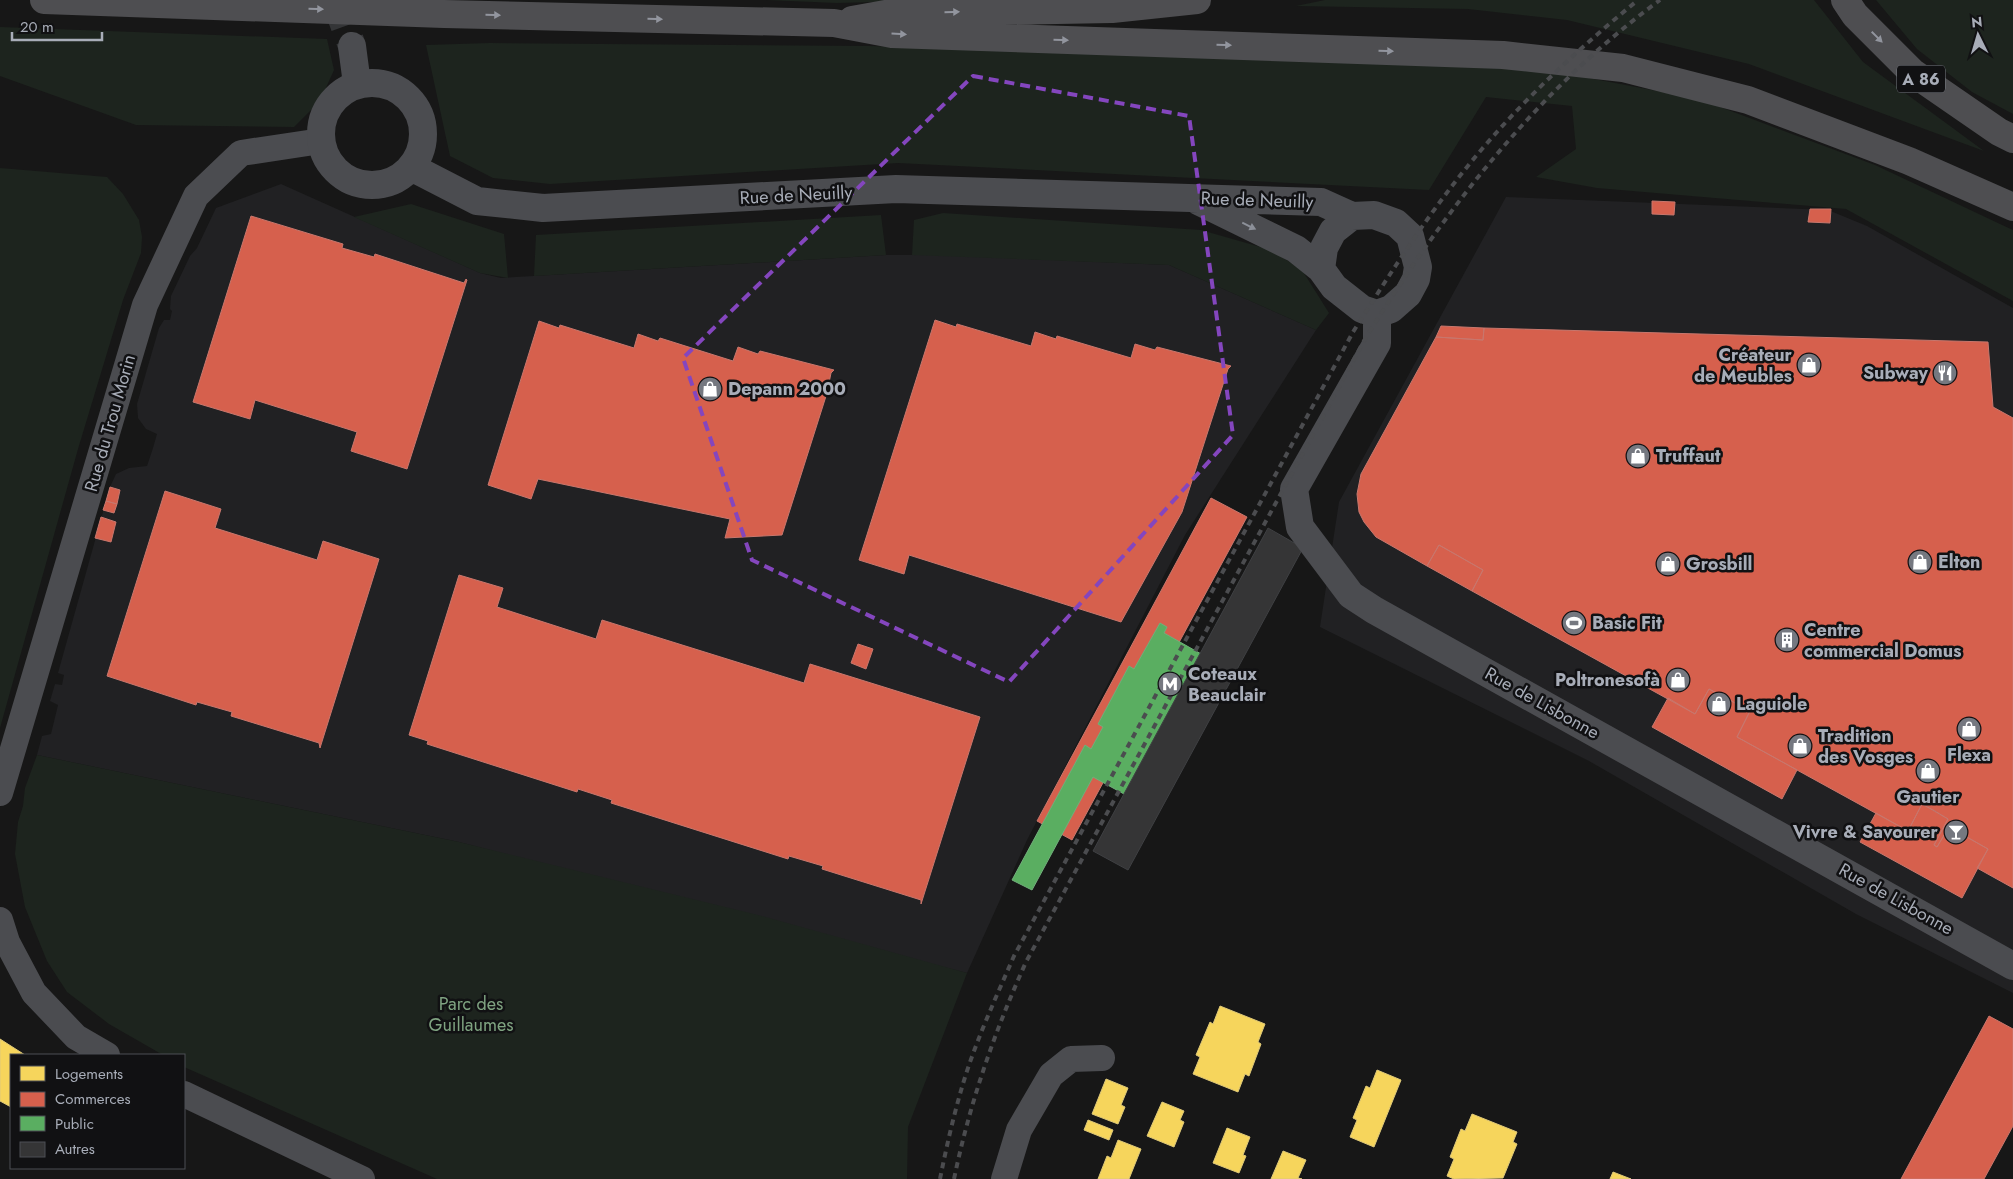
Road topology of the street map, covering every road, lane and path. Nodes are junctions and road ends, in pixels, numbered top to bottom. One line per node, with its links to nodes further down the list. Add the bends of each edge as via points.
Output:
1 (44, 0): 4 (highway, one-way to 4)
2 (1197, 0): 4 (highway, one-way to 2, via 891,13 1112,9)
3 (1845, 0): 7 (highway, A 86, one-way to 7, via 1855,15 1912,72)
4 (834, 23): 11 (highway, one-way to 11, via 892,34 1503,55 1623,68 1748,100 1908,161)
5 (352, 46): 6 (street)
6 (357, 84): 8 (street, via 333,100 323,119); 9 (street, via 372,82 400,90 419,112 423,141)
7 (2013, 139)
8 (321, 141): 9 (street, via 333,167 357,183 386,183); 15 (street, Rue du Trou Morin, via 241,153 196,196 145,305)
9 (411, 167): 10 (street, Rue de Neuilly, via 477,201 543,208 896,189)
10 (1190, 197): 12 (street, Rue de Neuilly, via 1321,202); 13 (street, Rue de Neuilly, one-way to 13, via 1296,249)
11 (2013, 207)
12 (1352, 216): 13 (street, via 1334,231 1324,248); 14 (street, via 1374,215 1396,223 1410,236 1418,268 1416,279 1400,302)
13 (1321, 269): 14 (street, via 1349,300)
14 (1377, 314): 17 (street, Rue de Lisbonne, via 1377,342 1294,489 1300,527 1351,595)
15 (0, 792)
16 (0, 920): 18 (street, via 7,942 34,993 76,1037)
17 (2013, 966)
18 (105, 1054)
19 (1102, 1058): 22 (street, via 1071,1059 1051,1075 1019,1130)
20 (185, 1094): 21 (street)
21 (362, 1179)
22 (1004, 1179)

